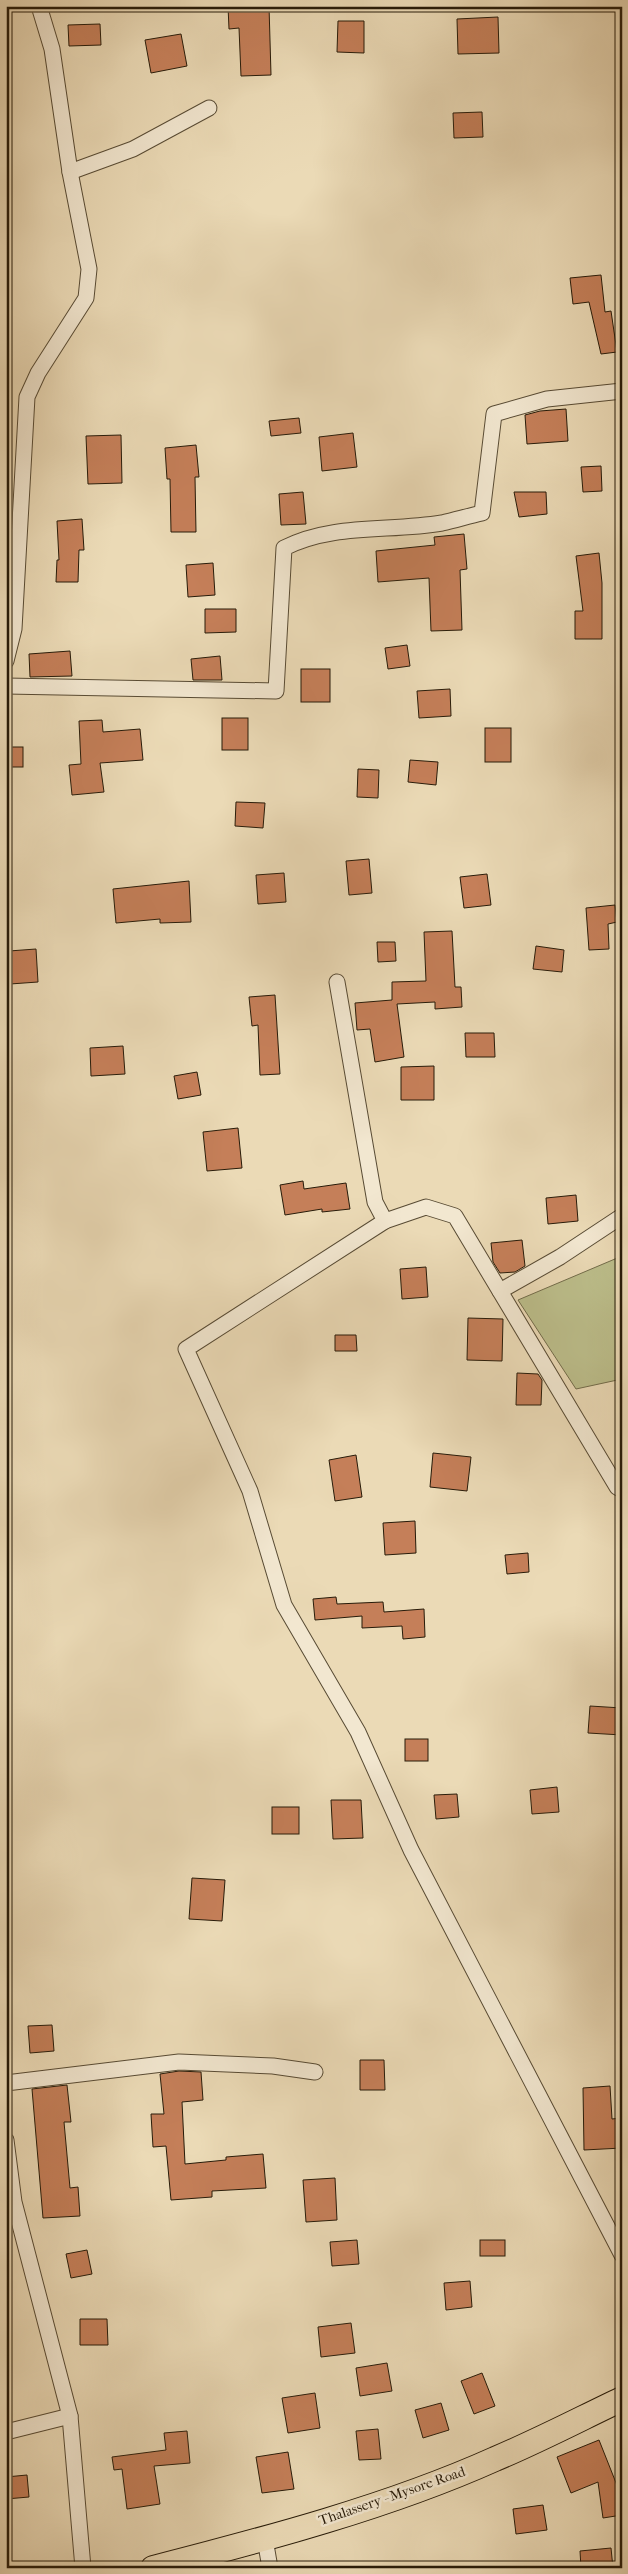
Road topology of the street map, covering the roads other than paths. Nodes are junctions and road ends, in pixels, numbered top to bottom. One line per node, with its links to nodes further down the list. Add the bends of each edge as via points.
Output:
1 (39, 6): 3 (street, via 52,49)
2 (209, 108): 3 (street, via 133,149)
3 (70, 172): 5 (street, via 89,269 86,298 38,372 27,397 14,629)
4 (622, 390): 6 (street, via 547,399 494,414 482,512 441,523 353,530 302,540 284,548 276,690)
5 (6, 661)
6 (6, 686)
7 (338, 982): 9 (street, via 375,1202)
8 (622, 1216): 10 (street)
9 (385, 1220): 10 (street, via 426,1207 455,1216); 15 (street, via 186,1349 250,1492 284,1605 358,1732 411,1850)
10 (500, 1291): 11 (street, via 617,1487)
11 (622, 1490)
12 (315, 2072): 13 (street, via 273,2066 179,2062)
13 (6, 2083)
14 (6, 2140): 17 (street, via 14,2202)
15 (622, 2255)
16 (622, 2399): 19 (main road, Thalassery - Mysore Road, via 494,2460)
17 (70, 2416): 18 (street); 20 (street)
18 (6, 2432)
19 (265, 2540): 21 (main road, Thalassery - Mysore Road); 22 (street)
20 (83, 2568)
21 (153, 2568)
22 (270, 2568)

